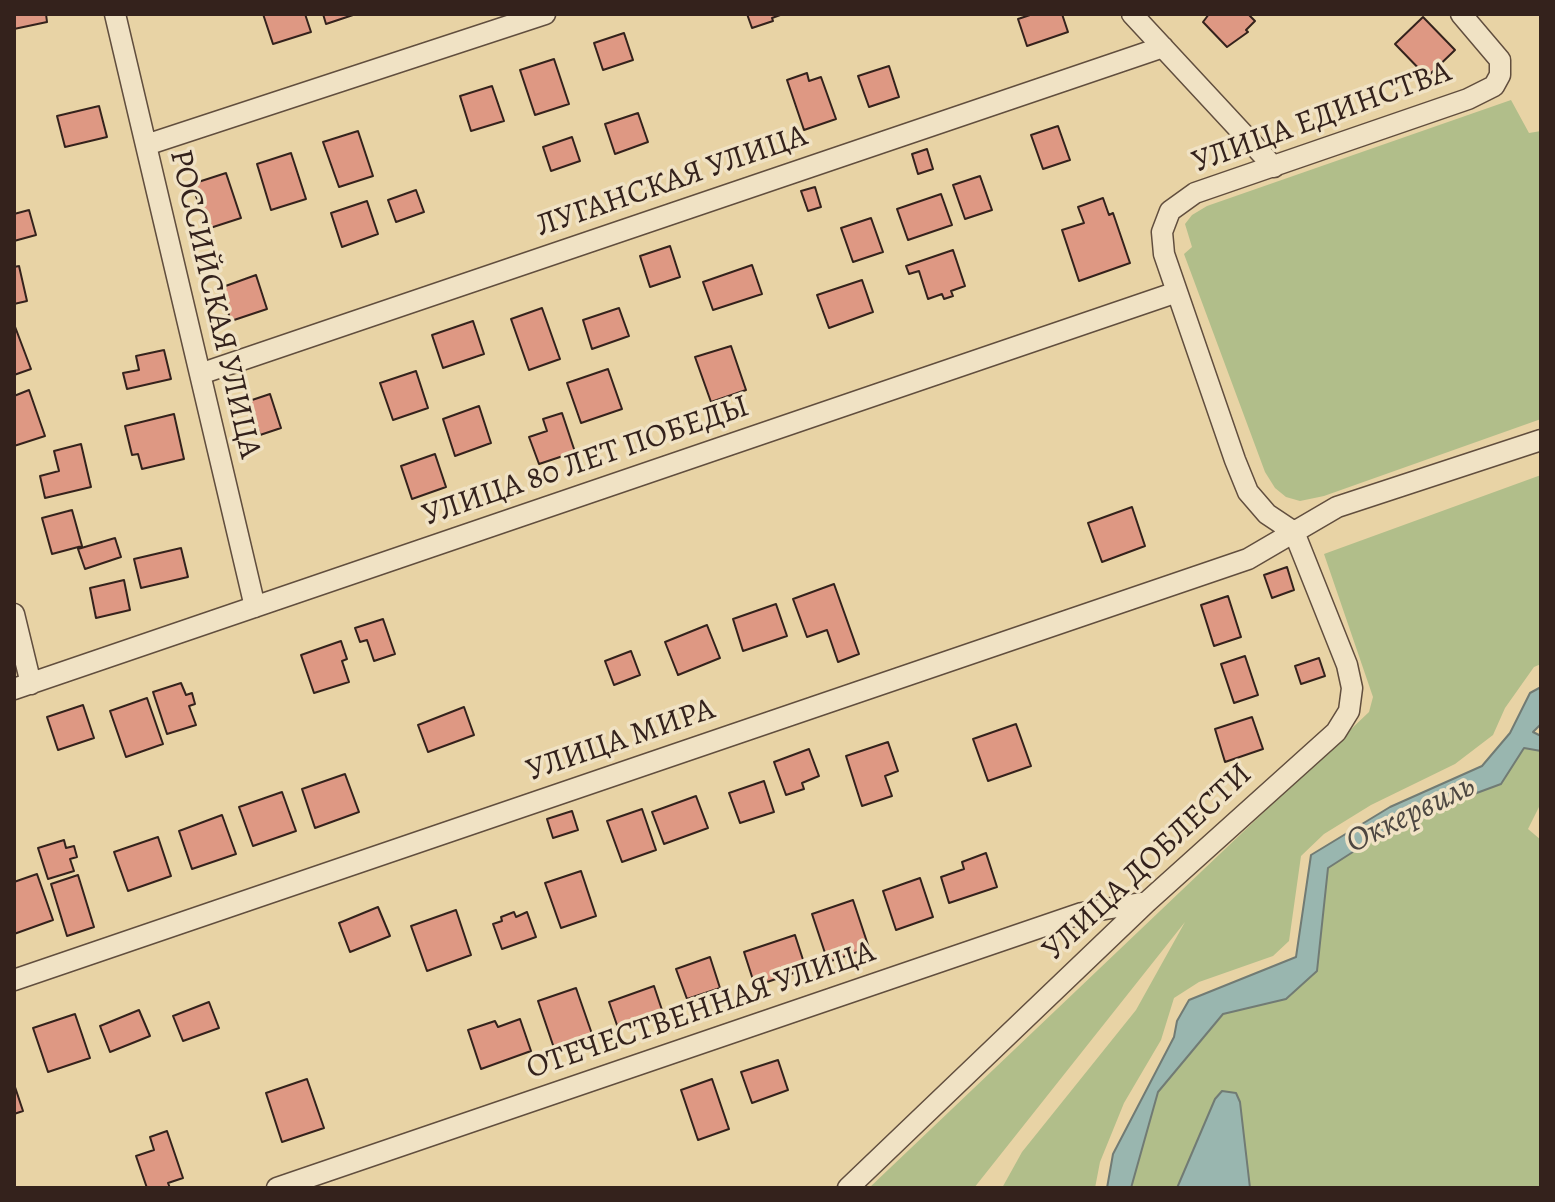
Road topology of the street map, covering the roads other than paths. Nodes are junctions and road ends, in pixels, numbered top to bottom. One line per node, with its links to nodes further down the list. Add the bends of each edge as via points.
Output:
1 (115, 14): 6 (street, РОССИЙСКАЯ УЛИЦА)
2 (545, 14): 6 (street)
3 (1132, 14): 5 (street)
4 (1461, 14): 7 (street, УЛИЦА ЕДИНСТВА, via 1500,60 1494,86)
5 (1163, 47): 7 (street); 9 (street, ЛУГАНСКАЯ УЛИЦА)
6 (146, 145): 9 (street, РОССИЙСКАЯ УЛИЦА)
7 (1274, 167): 8 (street, УЛИЦА ЕДИНСТВА, via 1195,193 1170,211 1162,232)
8 (1177, 292): 11 (street, УЛИЦА ЕДИНСТВА, via 1248,492 1267,514); 12 (street, УЛИЦА 80 ЛЕТ ПОБЕДЫ)
9 (200, 374): 12 (street, РОССИЙСКАЯ УЛИЦА)
10 (1541, 440): 11 (street, УЛИЦА МИРА, via 1337,507)
11 (1294, 532): 15 (street, УЛИЦА ДОБЛЕСТИ, via 1347,665 1349,711 1336,732); 16 (street, УЛИЦА МИРА, via 1248,559)
12 (255, 607): 14 (street, УЛИЦА 80 ЛЕТ ПОБЕДЫ)
13 (14, 614): 14 (street)
14 (22, 686)
15 (1147, 902): 17 (street, ОТЕЧЕСТВЕННАЯ УЛИЦА, via 1082,913); 18 (street, УЛИЦА ДОБЛЕСТИ)
16 (14, 980)
17 (277, 1188)
18 (848, 1188)

